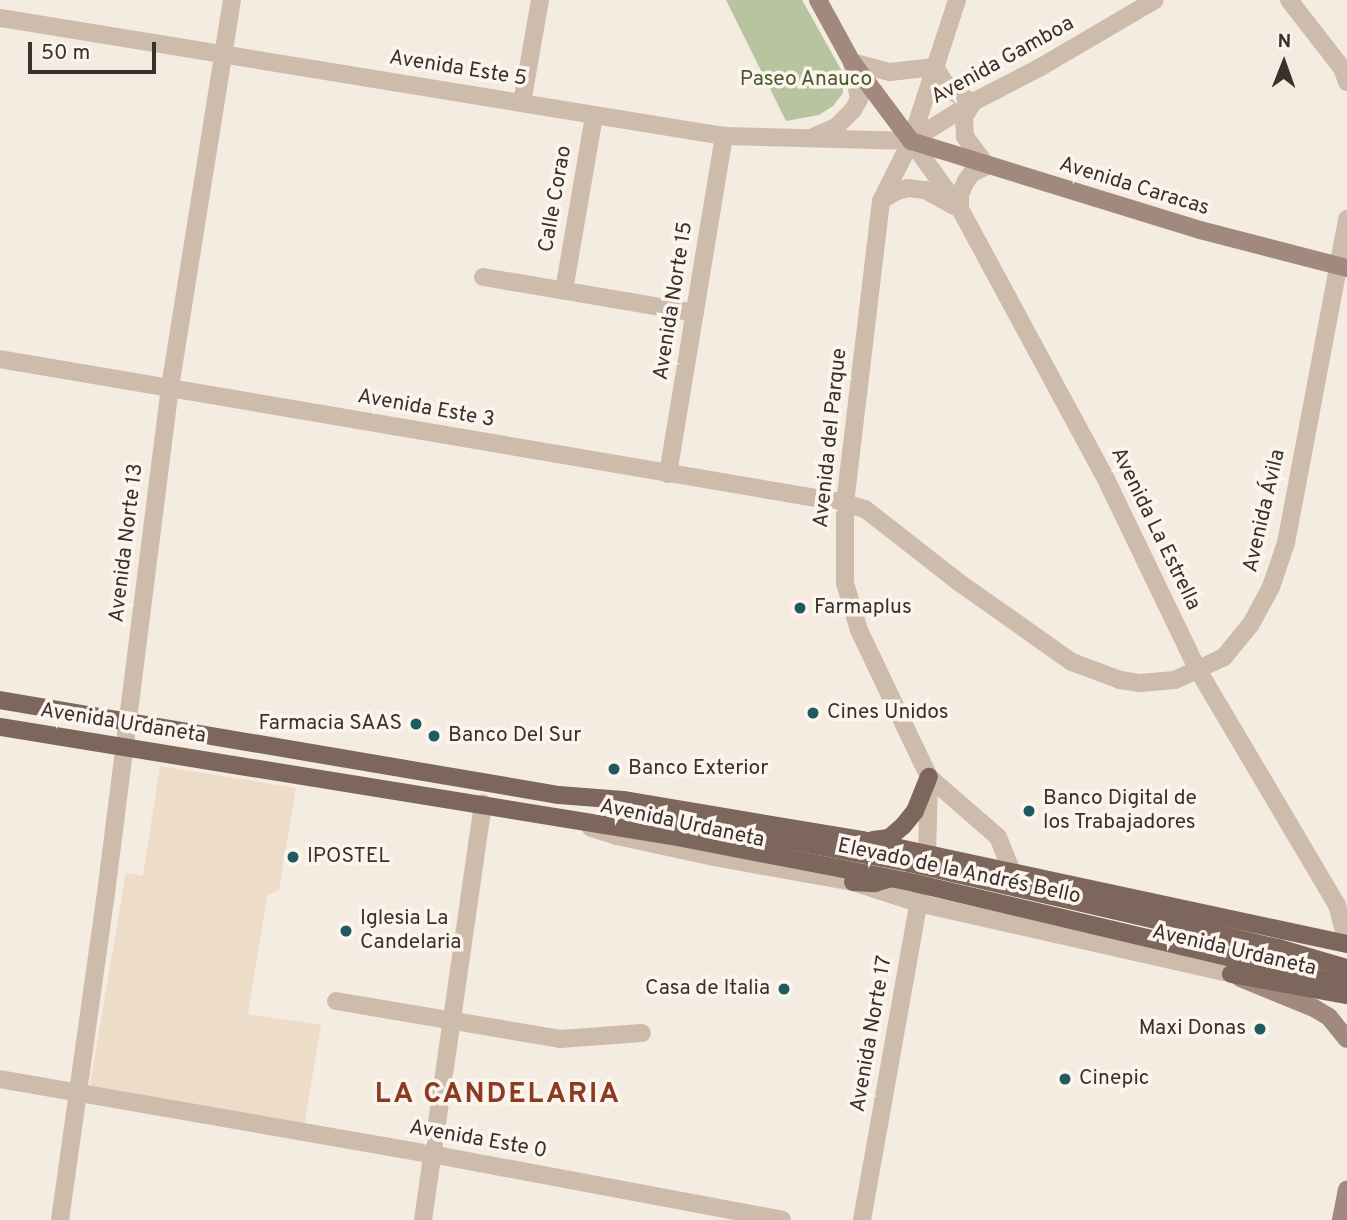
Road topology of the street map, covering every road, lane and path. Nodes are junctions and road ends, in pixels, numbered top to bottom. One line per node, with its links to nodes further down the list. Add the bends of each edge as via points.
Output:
1 (232, 0): 8 (street, Avenida Norte 13)
2 (540, 0): 13 (street)
3 (818, 0): 9 (main road)
4 (957, 0): 10 (street, Avenida del Parque)
5 (1155, 0): 12 (street, Avenida Gamboa)
6 (1289, 0): 11 (street, via 1342,68)
7 (0, 18): 8 (street, Avenida Este 5)
8 (226, 54): 13 (street, Avenida Este 5); 27 (street, Avenida Norte 13)
9 (852, 62): 10 (street, via 890,72); 16 (street, via 859,99 853,110 836,127); 17 (main road)
10 (935, 67): 12 (street, via 950,91); 17 (street, Avenida del Parque)
11 (1347, 82)
12 (973, 102): 17 (street, Avenida Gamboa); 18 (street, via 964,117 965,137)
13 (522, 103): 14 (street, Avenida Este 5)
14 (594, 116): 15 (street, Avenida Este 5); 24 (street, Calle Corao)
15 (724, 136): 16 (street, Avenida Este 5); 25 (street, Avenida Norte 15)
16 (809, 139): 17 (street, Avenida Este 5)
17 (911, 141): 18 (main road, Avenida Caracas); 19 (street, Avenida del Parque); 20 (street, Avenida La Estrella)
18 (987, 166): 20 (street, via 966,181); 22 (main road, Avenida Caracas)
19 (881, 201): 20 (street, via 908,188 925,190); 29 (street, Avenida del Parque)
20 (960, 209): 30 (street, Avenida La Estrella, via 1103,473)
21 (1347, 219): 22 (street, Avenida Ávila)
22 (1343, 267): 30 (street, Avenida Ávila, via 1286,542 1271,587 1238,643)
23 (483, 277): 24 (street)
24 (564, 290): 25 (street)
25 (695, 313): 28 (street, Avenida Norte 15)
26 (0, 359): 27 (street, Avenida Este 3)
27 (170, 387): 28 (street, Avenida Este 3); 32 (street, Avenida Norte 13)
28 (668, 474): 29 (street, Avenida Este 3)
29 (845, 503): 30 (street, Avenida Ávila, via 864,509 1072,662 1103,675 1140,682 1175,680); 35 (street, Avenida del Parque, via 845,583 859,630)
30 (1198, 670): 45 (street, Avenida La Estrella, via 1336,905)
31 (0, 700): 32 (main road, Avenida Urdaneta)
32 (127, 721): 34 (street, Avenida Norte 13); 36 (main road, Avenida Urdaneta)
33 (0, 727): 34 (main road, Avenida Urdaneta)
34 (124, 747): 37 (main road, Avenida Urdaneta); 56 (street, Avenida Norte 13)
35 (929, 777): 40 (main road, via 915,811 903,826 882,841); 41 (street, Avenida del Parque); 42 (street, via 998,837)
36 (559, 795): 39 (main road, Elevado de la Andrés Bello); 40 (main road, Avenida Urdaneta, via 623,800)
37 (483, 803): 38 (main road, Avenida Urdaneta); 52 (street)
38 (558, 817): 39 (main road, Elevado de la Andrés Bello); 43 (street, Avenida Urdaneta, via 617,836)
39 (673, 827): 46 (main road, Elevado de la Andrés Bello, bridge, via 909,863 1279,948); 48 (main road, Elevado de la Andrés Bello, bridge)
40 (862, 840): 41 (main road, Avenida Urdaneta); 43 (main road, via 890,854 893,873 883,882)
41 (927, 855): 42 (main road, Avenida Urdaneta); 44 (street, Avenida Norte 17)
42 (1013, 874): 45 (main road, Avenida Urdaneta)
43 (853, 882): 44 (street, Avenida Urdaneta)
44 (918, 903): 47 (street, Avenida Urdaneta); 62 (street, Avenida Norte 17)
45 (1347, 944)
46 (1347, 968)
47 (1231, 974): 49 (main road); 51 (street, Avenida Urdaneta); 54 (main road, via 1314,1008 1329,1017)
48 (1347, 985)
49 (1347, 995)
50 (336, 1001): 52 (street)
51 (1347, 1002)
52 (450, 1018): 53 (street, via 560,1039); 57 (street)
53 (642, 1033)
54 (1347, 1039)
55 (0, 1079): 56 (street, Avenida Este 0)
56 (76, 1094): 57 (street, Avenida Este 0); 59 (street, Avenida Norte 13)
57 (431, 1154): 60 (street); 61 (street, Avenida Este 0)
58 (1347, 1190): 63 (main road)
59 (60, 1220)
60 (423, 1220)
61 (782, 1220)
62 (862, 1220)
63 (1341, 1220)

